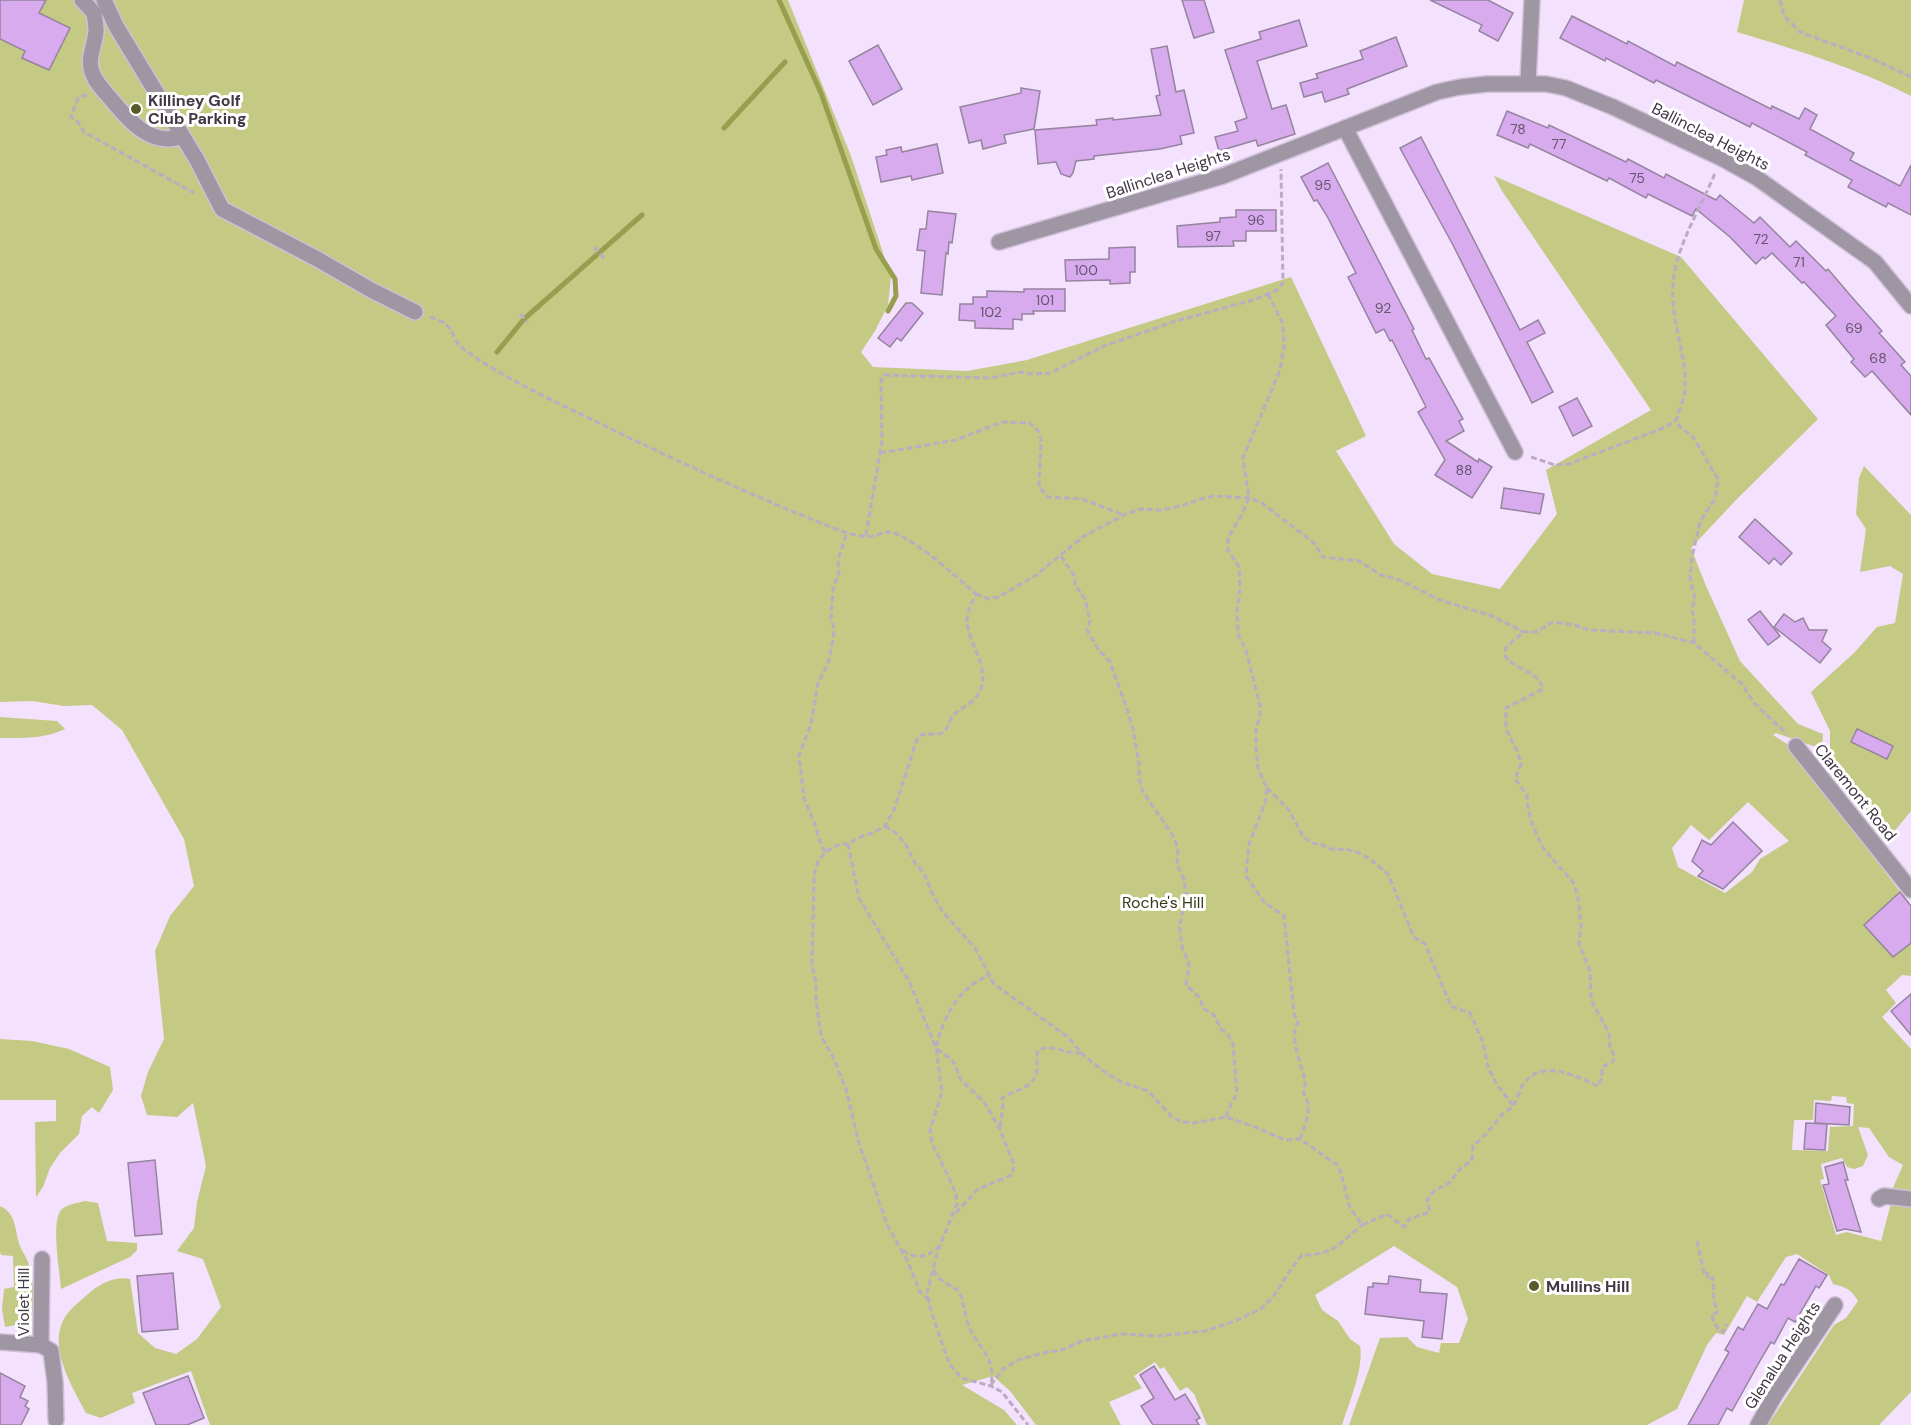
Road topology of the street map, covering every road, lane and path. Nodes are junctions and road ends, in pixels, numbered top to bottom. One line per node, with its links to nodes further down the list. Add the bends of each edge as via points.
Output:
1 (104, 0): 9 (street)
2 (1532, 0): 6 (street)
3 (1780, 0): 5 (path, via 1784,16 1800,32)
4 (88, 2): 7 (street, via 96,32 90,53 92,72)
5 (1911, 77)
6 (1528, 83): 8 (street, Ballinclea Heights, via 1437,92); 11 (street, Ballinclea Heights, via 1566,88)
7 (103, 90): 9 (street, via 144,132 162,139); 12 (path, via 78,98 71,117 84,132)
8 (1345, 128): 10 (street, Ballinclea Heights); 22 (street)
9 (183, 136): 12 (street)
10 (1280, 153): 13 (street, Ballinclea Heights, via 1223,176); 16 (path, via 1284,283)
11 (1721, 158): 17 (street, Ballinclea Heights, via 1757,178 1875,262); 21 (path, via 1678,256 1673,284 1685,391)
12 (222, 209): 18 (street)
13 (999, 242)
14 (594, 247): 15 (path)
15 (604, 258)
16 (1268, 294): 23 (path, via 1104,346 1050,373 1020,372 990,378 884,375); 24 (path, via 1283,324 1284,346 1280,370 1243,458)
17 (1911, 306)
18 (415, 312): 26 (path, via 444,321 463,348 527,388 747,493)
19 (520, 315): 20 (path)
20 (528, 322)
21 (1676, 420): 22 (path, via 1569,464 1555,465); 31 (path, via 1693,437 1718,479 1716,500 1700,522 1692,557)
22 (1515, 452)
23 (880, 453): 25 (path, via 956,440 1002,422 1030,423 1041,440 1040,487 1048,497 1082,500); 27 (path)
24 (1249, 498): 25 (path, via 1214,496 1161,510 1140,508); 30 (path, via 1261,502 1314,543 1323,557 1359,561 1440,600 1492,616); 33 (path, via 1228,538 1228,550 1239,567 1238,634 1246,650 1261,710 1256,748 1258,768)
25 (1124, 515): 28 (path, via 1084,536)
26 (847, 532): 27 (path); 36 (path, via 833,590 834,629 828,664 818,683 811,724 799,756 804,798)
27 (866, 535): 29 (path, via 888,532 902,536)
28 (1061, 556): 29 (path, via 998,597 989,599); 42 (path, via 1085,599 1090,621 1087,630 1110,662 1127,709 1143,792 1178,848 1186,898 1179,927 1189,969 1186,985 1200,998 1203,1008 1214,1015 1233,1044 1237,1094)
29 (976, 594): 34 (path, via 967,621 981,666 982,686 973,701 950,719 945,731 924,733 917,739)
30 (1524, 632): 31 (path, via 1536,632 1553,622 1589,630 1656,633); 41 (path, via 1506,647 1505,656 1524,672 1535,675 1543,689 1506,708 1506,729 1521,764 1515,779 1527,795 1533,826 1543,848 1573,882 1581,925 1579,944 1590,971 1591,1000 1609,1034 1614,1057 1602,1067 1598,1086 1554,1070 1538,1072 1525,1082)
31 (1694, 643): 32 (path, via 1742,684 1754,703)
32 (1796, 746): 37 (street, Claremont Road)
33 (1267, 788): 41 (path, via 1288,809 1311,843 1356,852 1388,874 1414,937 1425,944 1451,1006 1470,1013 1484,1042 1488,1067); 44 (path, via 1249,844 1246,876 1263,901 1284,916 1287,929 1290,983 1298,1022 1294,1037 1308,1102)
34 (885, 826): 35 (path); 38 (path, via 906,845 942,911 975,948)
35 (848, 844): 36 (path); 39 (path, via 859,898 910,983)
36 (825, 852): 51 (path, via 814,875 812,949 821,1036 840,1072 865,1161)
37 (1911, 890)
38 (990, 976): 39 (path, via 978,980 951,1008); 40 (path, via 994,984 1069,1038)
39 (936, 1048): 43 (path, via 953,1061 961,1080 984,1102); 47 (path, via 942,1092 930,1130 932,1143 956,1194)
40 (1081, 1053): 42 (path, via 1121,1082 1148,1091 1172,1117 1182,1122); 43 (path, via 1051,1047 1038,1050 1035,1079 1002,1098)
41 (1513, 1105): 48 (path, via 1473,1146 1472,1160 1426,1200 1430,1212 1409,1219 1404,1227 1387,1214)
42 (1226, 1118): 44 (path, via 1285,1140)
43 (999, 1127): 47 (path, via 1014,1165 1012,1175 978,1189)
44 (1300, 1139): 48 (path, via 1339,1166 1350,1208)
45 (1879, 1199): 46 (street)
46 (1911, 1199)
47 (952, 1216): 50 (path)
48 (1362, 1225): 59 (path, via 1333,1251 1302,1255 1262,1308 1235,1321 1205,1331 1157,1336 1121,1334 1082,1341 1062,1350 1018,1359)
49 (1697, 1240): 56 (path, via 1704,1273 1707,1272 1708,1279 1713,1278 1717,1312 1711,1315 1723,1332)
50 (940, 1245): 51 (path, via 920,1258); 53 (path)
51 (899, 1247): 54 (path, via 920,1292)
52 (42, 1259): 58 (street, Violet Hill)
53 (934, 1269): 54 (path); 59 (path, via 939,1280 960,1293 970,1329 992,1366)
54 (928, 1299): 59 (path, via 949,1363 961,1378)
55 (1836, 1305): 62 (street, Glenalua Heights)
56 (1727, 1324)
57 (0, 1342): 58 (street, Violet Hill)
58 (41, 1345): 60 (street, Violet Hill, via 51,1351)
59 (991, 1386): 61 (path, via 1002,1392)
60 (56, 1420)
61 (1028, 1425)
62 (1758, 1425)

